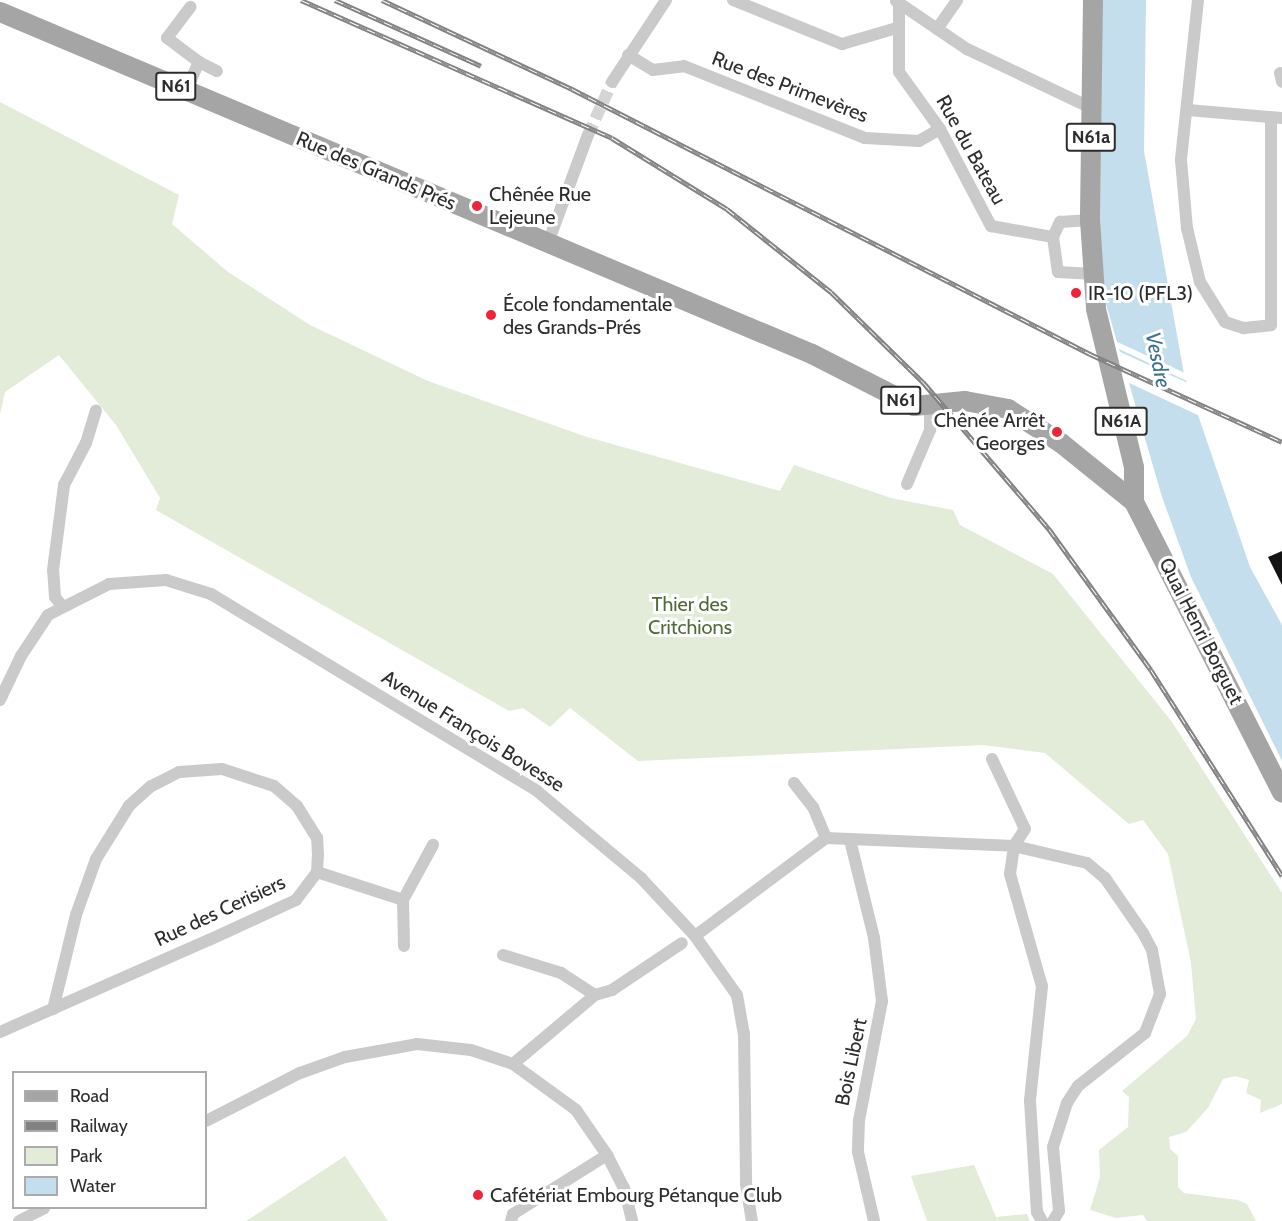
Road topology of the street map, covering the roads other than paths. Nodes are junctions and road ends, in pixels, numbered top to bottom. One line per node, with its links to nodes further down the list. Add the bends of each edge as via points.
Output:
1 (666, 0): 11 (street)
2 (733, 0): 9 (street, via 842,44)
3 (957, 0): 10 (street)
4 (1093, 0): 16 (main road, Quai Henri Borguet / N61a)
5 (1198, 0): 17 (street)
6 (897, 2): 9 (street); 10 (street)
7 (190, 7): 12 (street, via 167,38)
8 (0, 12): 15 (main road, Rue des Grands Prés / N61)
9 (897, 28): 19 (street, Rue du Bateau, via 899,72)
10 (937, 29): 16 (street, via 1018,76)
11 (628, 55): 14 (street); 19 (street, Rue des Primevères, via 653,70 684,66 865,138 919,141)
12 (199, 62): 13 (street); 15 (street)
13 (217, 71)
14 (612, 82)
15 (186, 91): 23 (main road, Rue des Grands Prés / N61)
16 (1091, 108): 21 (main road, Quai Henri Borguet / N61a)
17 (1188, 110): 18 (street); 18 (street, via 1181,160 1187,228 1200,282 1225,322 1244,328 1271,325)
18 (1277, 118)
19 (940, 129): 22 (street, Rue du Bateau, via 991,225)
20 (588, 135): 23 (street)
21 (1090, 220): 22 (street, via 1060,222); 24 (main road, Quai Henri Borguet / N61a)
22 (1053, 237): 24 (street, via 1058,272)
23 (548, 243): 26 (main road, Rue des Grands Prés / N61, via 812,354 914,406)
24 (1094, 274): 25 (main road, Quai Henri Borguet / N61a, via 1098,322)
25 (1109, 374): 28 (main road, Quai Henri Borguet / N61A)
26 (930, 406): 29 (main road, Rue des Grands Prés / N61, via 964,401 1008,409); 30 (street, via 930,430)
27 (96, 410): 32 (street, via 86,443 64,485 53,570 55,597)
28 (1134, 467): 29 (main road, via 1125,478); 31 (main road, Quai Henri Borguet)
29 (1112, 482): 31 (main road, Rue des Grands Prés / N61)
30 (907, 484)
31 (1134, 502): 36 (main road, Quai Henri Borguet / N61)
32 (62, 606): 33 (street, Avenue François Bovesse, via 35,630); 43 (street, Avenue François Bovesse, via 110,584 141,579 166,580 212,594 537,791 641,878)
33 (0, 700)
34 (992, 759): 40 (street, via 1022,815 1025,829)
35 (794, 783): 37 (street, via 813,807)
36 (1282, 793)
37 (826, 838): 38 (street); 43 (street)
38 (850, 840): 40 (street); 58 (street, Bois Libert, via 874,938 882,1001 859,1120 858,1152)
39 (433, 845): 42 (street)
40 (1014, 846): 59 (street, via 1010,874 1042,986 1030,1101 1037,1212); 60 (street, via 1087,863 1105,878 1152,950 1160,994 1145,1033 1086,1079 1067,1103 1053,1147 1059,1211)
41 (317, 872): 42 (street); 48 (street, Rue des Cerisiers, via 296,900); 48 (street, via 316,838 309,821 274,786 222,769 178,772 152,786 110,831 76,915)
42 (403, 900): 45 (street)
43 (694, 936): 57 (street, Avenue François Bovesse, via 737,995 743,1014 746,1184)
44 (682, 943): 47 (street, via 612,990)
45 (404, 946)
46 (503, 955): 47 (street, via 561,973)
47 (595, 995): 50 (street)
48 (53, 1009): 49 (street, Rue des Cerisiers)
49 (0, 1032)
50 (513, 1064): 51 (street, via 471,1050 417,1044 388,1048 300,1073); 52 (street, via 576,1110)
51 (207, 1120)
52 (607, 1155): 55 (street, via 513,1214); 56 (street, via 624,1188)
53 (43, 1209): 54 (street)
54 (19, 1221)
55 (511, 1221)
56 (632, 1221)
57 (752, 1221)
58 (874, 1221)
59 (1042, 1221)
60 (1053, 1221)

